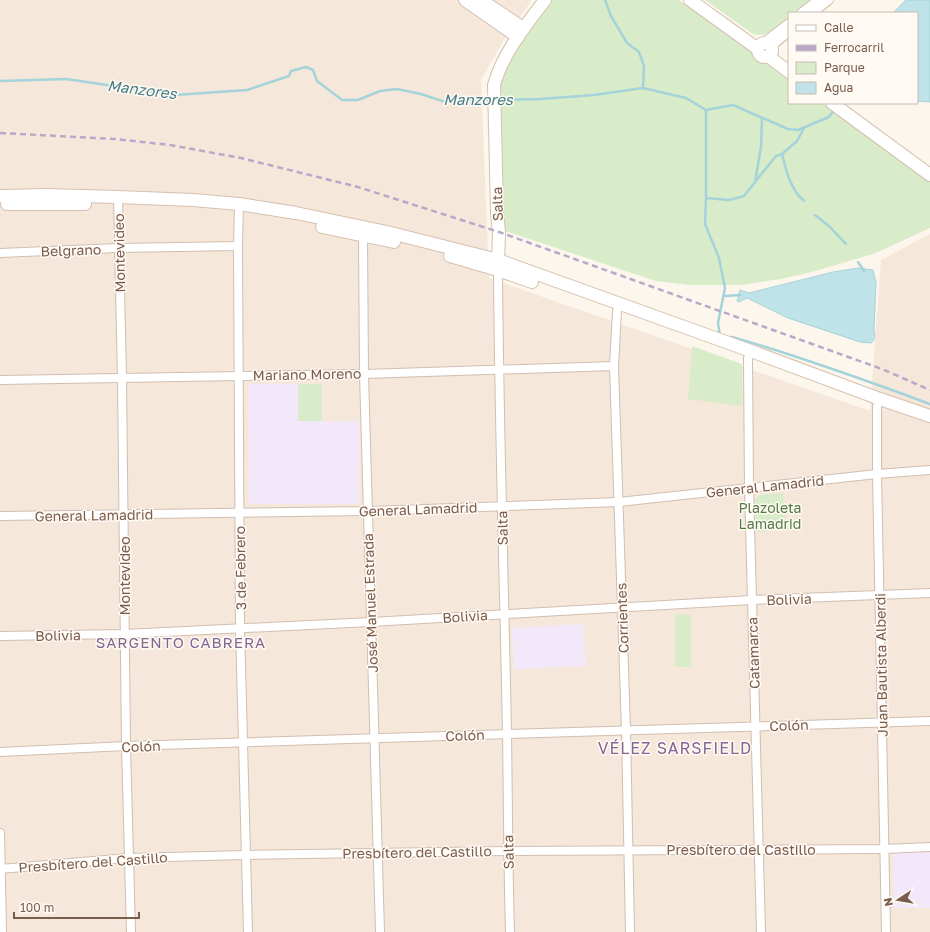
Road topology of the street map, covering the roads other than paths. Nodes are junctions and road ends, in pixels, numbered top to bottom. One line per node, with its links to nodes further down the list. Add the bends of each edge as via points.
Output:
1 (465, 0): 11 (main road)
2 (481, 0): 11 (main road)
3 (545, 0): 11 (main road, Salta)
4 (690, 0): 13 (main road)
5 (701, 0): 13 (main road)
6 (818, 0): 8 (street)
7 (829, 0): 9 (street)
8 (802, 12)
9 (814, 12)
10 (788, 24): 13 (street)
11 (521, 33): 29 (main road, Salta, via 499,68 494,84)
12 (788, 33): 13 (street)
13 (766, 49): 14 (main road); 15 (main road)
14 (788, 62)
15 (788, 71)
16 (834, 104): 18 (main road)
17 (845, 104): 18 (main road)
18 (873, 129): 19 (main road); 20 (main road)
19 (930, 166)
20 (930, 175)
21 (0, 196): 22 (main road, via 46,195)
22 (118, 201): 23 (main road); 24 (main road, via 193,200); 27 (street, Montevideo)
23 (0, 204)
24 (238, 208): 25 (main road, via 296,213); 26 (street, 3 de Febrero)
25 (364, 231): 29 (main road, via 450,256); 34 (street, José Manuel Estrada)
26 (238, 246): 27 (street, Belgrano); 35 (street, 3 de Febrero)
27 (118, 248): 28 (street, Belgrano); 36 (street, Montevideo)
28 (0, 253)
29 (498, 265): 30 (main road); 33 (street, Salta)
30 (619, 308): 31 (main road); 32 (street, Corrientes)
31 (749, 355): 38 (main road); 43 (street, Catamarca)
32 (614, 366): 33 (street, Mariano Moreno); 44 (street, Corrientes)
33 (499, 369): 34 (street, Mariano Moreno); 45 (street, Salta)
34 (364, 374): 35 (street, Mariano Moreno); 46 (street, José Manuel Estrada)
35 (239, 375): 36 (street, Mariano Moreno); 47 (street, 3 de Febrero)
36 (122, 378): 37 (street, Mariano Moreno); 48 (street, Montevideo)
37 (0, 380)
38 (879, 402): 39 (main road); 40 (main road); 42 (street, Juan Bautista Alberdi)
39 (930, 416)
40 (930, 424)
41 (930, 470): 42 (street, General Lamadrid)
42 (878, 474): 43 (street, General Lamadrid); 51 (street, Juan Bautista Alberdi)
43 (749, 488): 44 (street, General Lamadrid); 52 (street, Catamarca)
44 (619, 502): 45 (street, General Lamadrid); 53 (street, Corrientes)
45 (501, 506): 46 (street, General Lamadrid); 54 (street, Salta)
46 (368, 511): 47 (street, General Lamadrid); 55 (street, José Manuel Estrada)
47 (239, 512): 48 (street, General Lamadrid); 56 (street, 3 de Febrero)
48 (124, 514): 49 (street, General Lamadrid); 57 (street, Montevideo)
49 (0, 516)
50 (930, 593): 51 (street, Bolivia)
51 (880, 595): 52 (street, Bolivia); 60 (street, Juan Bautista Alberdi)
52 (752, 600): 53 (street, Bolivia); 61 (street, Catamarca)
53 (622, 607): 54 (street, Bolivia); 62 (street, Corrientes)
54 (504, 613): 55 (street, Bolivia); 63 (street, Salta)
55 (371, 622): 56 (street, Bolivia); 64 (street, José Manuel Estrada)
56 (240, 628): 57 (street, Bolivia); 65 (street, 3 de Febrero)
57 (124, 634): 58 (street, Bolivia); 66 (street, Montevideo)
58 (0, 636)
59 (930, 721): 60 (street, Colón)
60 (882, 722): 61 (street, Colón); 70 (street, Juan Bautista Alberdi)
61 (755, 726): 62 (street, Colón); 71 (street, Catamarca)
62 (626, 730): 63 (street, Colón); 72 (street, Corrientes)
63 (507, 734): 64 (street, Colón); 73 (street, Salta)
64 (374, 738): 65 (street, Colón); 74 (street, José Manuel Estrada)
65 (243, 742): 66 (street, Colón); 75 (street, 3 de Febrero)
66 (126, 746): 67 (street, Colón); 76 (street, Montevideo)
67 (0, 752)
68 (0, 833): 77 (street)
69 (930, 847): 70 (street, Presbítero del Castillo)
70 (884, 848): 71 (street, Presbítero del Castillo); 85 (street, Juan Bautista Alberdi)
71 (758, 849): 72 (street, Presbítero del Castillo); 84 (street, Catamarca)
72 (628, 850): 73 (street, Presbítero del Castillo); 83 (street, Corrientes)
73 (508, 851): 74 (street, Presbítero del Castillo); 82 (street, Salta)
74 (377, 854): 75 (street, Presbítero del Castillo); 81 (street, José Manuel Estrada)
75 (245, 855): 76 (street, Presbítero del Castillo); 80 (street, 3 de Febrero)
76 (128, 858): 77 (street, Presbítero del Castillo); 79 (street, Montevideo)
77 (0, 869): 78 (street)
78 (2, 932)
79 (131, 932)
80 (248, 932)
81 (380, 932)
82 (510, 932)
83 (630, 932)
84 (761, 932)
85 (886, 932)

